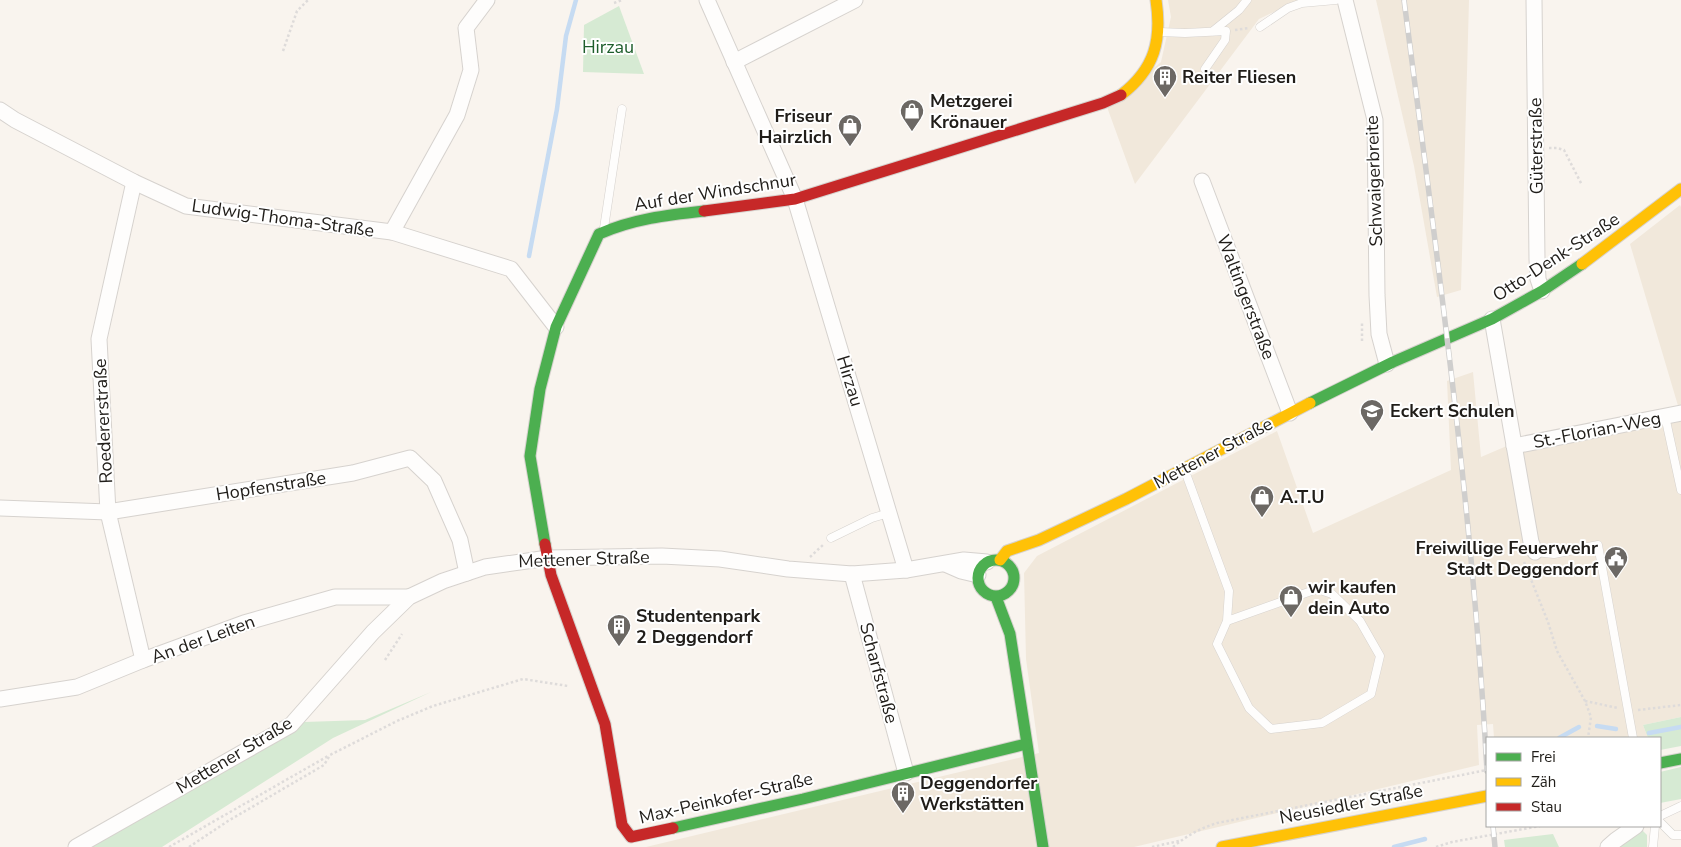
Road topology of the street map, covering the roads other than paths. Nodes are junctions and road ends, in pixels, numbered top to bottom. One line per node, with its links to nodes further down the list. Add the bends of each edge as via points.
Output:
1 (487, 0): 20 (street, via 466,28 471,70 457,115)
2 (708, 0): 12 (street, Hirzau)
3 (855, 0): 12 (street)
4 (1156, 0): 11 (street)
5 (1247, 0): 10 (lane)
6 (1336, 0): 9 (lane, via 1302,3 1288,8)
7 (1345, 0): 25 (street, Schwaigerbreite, via 1375,120 1377,296 1379,334)
8 (1534, 0): 22 (street, Güterstraße, via 1537,259)
9 (1260, 27)
10 (1213, 31): 11 (lane); 13 (lane, via 1226,31 1226,40)
11 (1160, 32): 19 (street, Auf der Windschnur, via 1150,64 1140,79 1123,94)
12 (734, 62): 19 (street, Hirzau)
13 (1205, 70)
14 (622, 109): 21 (lane)
15 (0, 110): 17 (street, Ludwig-Thoma-Straße)
16 (1202, 181): 26 (street, Waltingerstraße)
17 (134, 182): 20 (street, Ludwig-Thoma-Straße, via 186,206); 33 (street, Roedererstraße, via 99,339)
18 (1681, 189): 22 (street, Otto-Denk-Straße, via 1603,250)
19 (795, 199): 21 (street, Auf der Windschnur, via 648,218); 34 (street, Hirzau)
20 (392, 232): 24 (street, Ludwig-Thoma-Straße, via 511,269)
21 (604, 232): 24 (street, via 599,234)
22 (1542, 291): 23 (street, Otto-Denk-Straße)
23 (1492, 319): 25 (street, Otto-Denk-Straße); 29 (street, St.-Florian-Weg)
24 (556, 327): 38 (street, via 540,389 530,456)
25 (1387, 364): 26 (street, Mettener Straße)
26 (1290, 413): 30 (street, Mettener Straße)
27 (1681, 414): 28 (street, St.-Florian-Weg)
28 (1665, 416): 29 (street, St.-Florian-Weg); 31 (lane)
29 (1514, 446): 37 (street, St.-Florian-Weg)
30 (1184, 468): 36 (street, Mettener Straße); 49 (lane, via 1228,591)
31 (1681, 490)
32 (0, 508): 33 (street, Hopfenstraße)
33 (108, 512): 43 (street, Hopfenstraße, via 353,472 410,458 434,481 460,540); 51 (street, Roedererstraße)
34 (889, 513): 35 (lane); 42 (street, Hirzau)
35 (831, 538)
36 (1039, 540): 39 (street, Mettener Straße, via 1008,551); 40 (street, Mettener Straße)
37 (1535, 552): 53 (lane, via 1554,554 1598,545)
38 (548, 558): 43 (street, Mettener Straße, via 496,565); 44 (street, Mettener Straße, via 720,558 788,569); 57 (street, Max-Peinkofer-Straße, via 551,575 605,724 622,825 631,837 803,799)
39 (994, 561): 40 (street); 41 (street, Mettener Straße, via 964,560); 45 (street)
40 (1018, 563): 48 (street)
41 (945, 564): 42 (street, Mettener Straße); 45 (street, Mettener Straße)
42 (906, 570): 44 (street, Mettener Straße)
43 (467, 573): 46 (street, Mettener Straße)
44 (852, 574): 57 (street, Scharfstraße)
45 (978, 575): 47 (street, via 980,588 987,595)
46 (409, 596): 51 (street, An der Leiten, via 336,598 244,623); 65 (street, Mettener Straße, via 291,725)
47 (996, 597): 48 (street); 50 (street)
48 (1010, 600): 50 (street, via 1013,617)
49 (1227, 621): 49 (lane, via 1217,644 1249,708 1271,729 1322,723 1371,694 1380,656 1360,621 1332,594 1316,589)
50 (1010, 634): 54 (street)
51 (143, 660): 52 (street, An der Leiten, via 77,687)
52 (0, 699)
53 (1633, 737)
54 (1026, 744): 57 (street, Max-Peinkofer-Straße); 66 (street)
55 (1681, 759): 56 (street)
56 (1661, 763)
57 (906, 772)
58 (1486, 796): 68 (street, Neusiedler Straße)
59 (1681, 806): 60 (lane)
60 (1661, 816)
61 (1661, 823): 64 (lane, via 1673,835)
62 (1635, 827): 69 (street)
63 (1655, 827): 70 (lane)
64 (1681, 835)
65 (76, 847)
66 (1044, 847): 67 (street)
67 (1052, 847)
68 (1222, 847)
69 (1608, 847)
70 (1653, 847)

